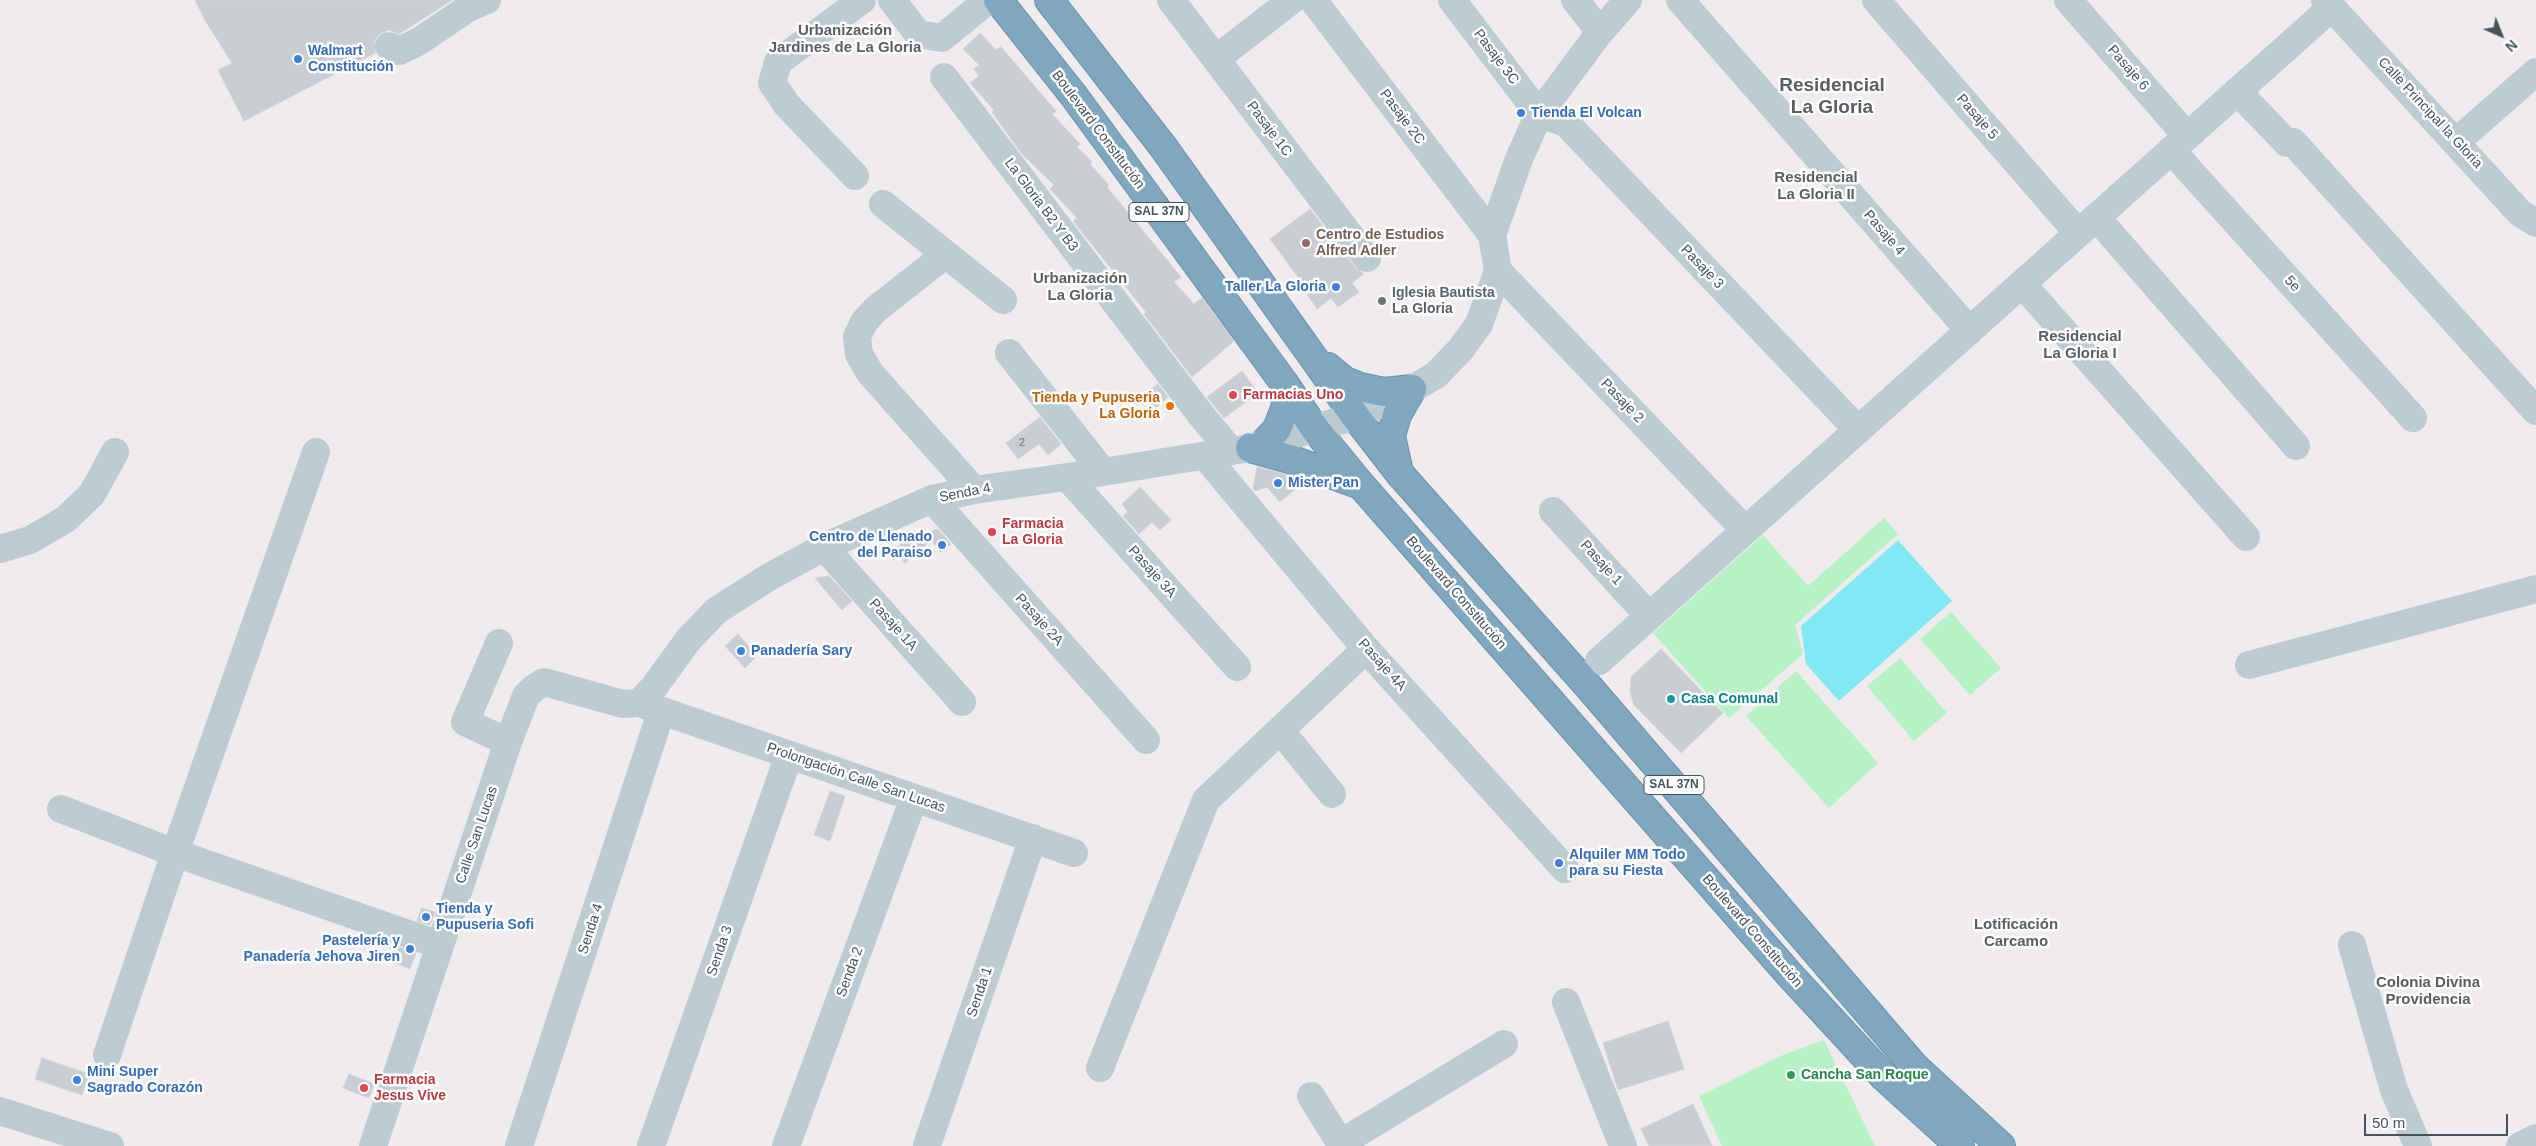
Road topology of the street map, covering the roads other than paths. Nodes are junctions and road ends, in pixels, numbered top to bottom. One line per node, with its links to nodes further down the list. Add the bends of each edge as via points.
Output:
1 (487, 0): 18 (street, via 399,51)
2 (862, 0): 26 (street, via 778,62 772,83 787,105)
3 (892, 0): 4 (street, via 918,34 942,38)
4 (988, 0)
5 (998, 0): 39 (highway, Boulevard Constitución / SAL 37N, via 1074,96)
6 (1048, 0): 38 (highway, SAL 37N, via 1164,148)
7 (1171, 0): 19 (street, Pasaje 1C)
8 (1292, 0): 19 (street)
9 (1313, 0): 30 (street, Pasaje 2C)
10 (1452, 0): 23 (street, Pasaje 3C)
11 (1576, 0): 17 (street)
12 (1628, 0): 17 (street)
13 (1680, 0): 36 (street, Pasaje 4)
14 (1876, 0): 29 (street, Pasaje 5)
15 (2068, 0): 25 (street, Pasaje 6)
16 (2328, 3): 22 (street); 24 (street, Calle Principal la Gloria)
17 (1600, 32): 23 (street)
18 (389, 46)
19 (1216, 59): 32 (street, Pasaje 1C)
20 (2536, 72): 24 (street)
21 (944, 77): 47 (street, La Gloria B2 Y B3, via 1200,415)
22 (2237, 91): 25 (street); 41 (street, via 2287,143 2293,142)
23 (1539, 114): 30 (street); 45 (street, Pasaje 3, via 1566,123)
24 (2457, 141): 28 (street, Calle Principal la Gloria)
25 (2179, 143): 29 (street); 43 (street, 5e)
26 (855, 176)
27 (883, 204): 31 (street)
28 (2531, 212)
29 (2087, 225): 34 (street); 46 (street, Pasaje 5)
30 (1492, 235): 33 (street)
31 (945, 255): 35 (street); 54 (street, via 864,322 857,337 859,354 870,374)
32 (1367, 258)
33 (1498, 272): 40 (street, via 1479,324 1436,375); 57 (street, Pasaje 2)
34 (2022, 284): 36 (street); 58 (street)
35 (1003, 300)
36 (1970, 330): 45 (street)
37 (1009, 353): 50 (street)
38 (1316, 358): 40 (highway, via 1345,381 1360,387 1384,392); 42 (highway, SAL 37N)
39 (1284, 383): 44 (highway, Boulevard Constitución / SAL 37N); 47 (highway, via 1286,406 1277,429)
40 (1412, 389): 42 (street); 51 (highway, via 1397,415 1391,436)
41 (2536, 411)
42 (1355, 416): 44 (street, Senda 4); 51 (highway, SAL 37N)
43 (2413, 418)
44 (1315, 429): 47 (street, Senda 4); 53 (highway, Boulevard Constitución / SAL 37N)
45 (1858, 430): 57 (street)
46 (2296, 446)
47 (1237, 450): 50 (street, Senda 4); 53 (highway, via 1293,460); 64 (street, Pasaje 4A)
48 (115, 452): 60 (street, via 92,494 66,519 30,540)
49 (316, 452): 78 (street)
50 (1103, 472): 52 (street, Senda 4)
51 (1400, 474): 100 (highway, SAL 37N, via 1601,700 1915,1067)
52 (1067, 477): 54 (street, Senda 4); 67 (street, Pasaje 3A)
53 (1361, 485): 99 (highway, Boulevard Constitución / SAL 37N, via 1789,974 1884,1078)
54 (974, 490): 55 (street, Senda 4)
55 (932, 499): 59 (street, Senda 4); 71 (street, Pasaje 2A)
56 (1553, 510): 62 (street, Pasaje 1)
57 (1746, 530): 62 (street)
58 (2246, 537)
59 (824, 547): 68 (street, Pasaje 1A); 69 (street, Senda 4, via 716,611 689,639 654,687)
60 (0, 548)
61 (2536, 590): 66 (street)
62 (1650, 616): 65 (street)
63 (499, 642): 72 (street, via 465,722)
64 (1366, 649): 70 (street); 80 (street, Pasaje 4A)
65 (1599, 661)
66 (2249, 665)
67 (1237, 667)
68 (962, 702)
69 (650, 707): 72 (street, Calle San Lucas, via 623,704 544,682 526,696); 73 (street, Prolongación Calle San Lucas); 95 (street, Senda 4)
70 (1280, 730): 74 (street); 86 (street, via 1206,800)
71 (1146, 740)
72 (508, 742): 81 (street, Calle San Lucas)
73 (789, 755): 75 (street, Prolongación Calle San Lucas); 96 (street, Senda 3)
74 (1332, 794)
75 (914, 798): 77 (street, Prolongación Calle San Lucas); 97 (street, Senda 2)
76 (61, 809): 78 (street)
77 (1033, 838): 79 (street, Prolongación Calle San Lucas); 91 (street, Senda 1)
78 (174, 853): 81 (street); 85 (street)
79 (1074, 853)
80 (1565, 869)
81 (440, 945): 94 (street, Calle San Lucas)
82 (2352, 945): 101 (street, via 2394,1090)
83 (1566, 1002): 98 (street)
84 (1504, 1044): 92 (street)
85 (107, 1055)
86 (1100, 1068)
87 (1311, 1096): 92 (street)
88 (0, 1111): 90 (street)
89 (2536, 1138): 102 (street)
90 (76, 1140): 93 (street)
91 (927, 1145)
92 (1342, 1145)
93 (110, 1146)
94 (373, 1146)
95 (519, 1146)
96 (651, 1146)
97 (786, 1146)
98 (1623, 1146)
99 (1960, 1146)
100 (2001, 1146)
101 (2418, 1146)
102 (2520, 1146)

